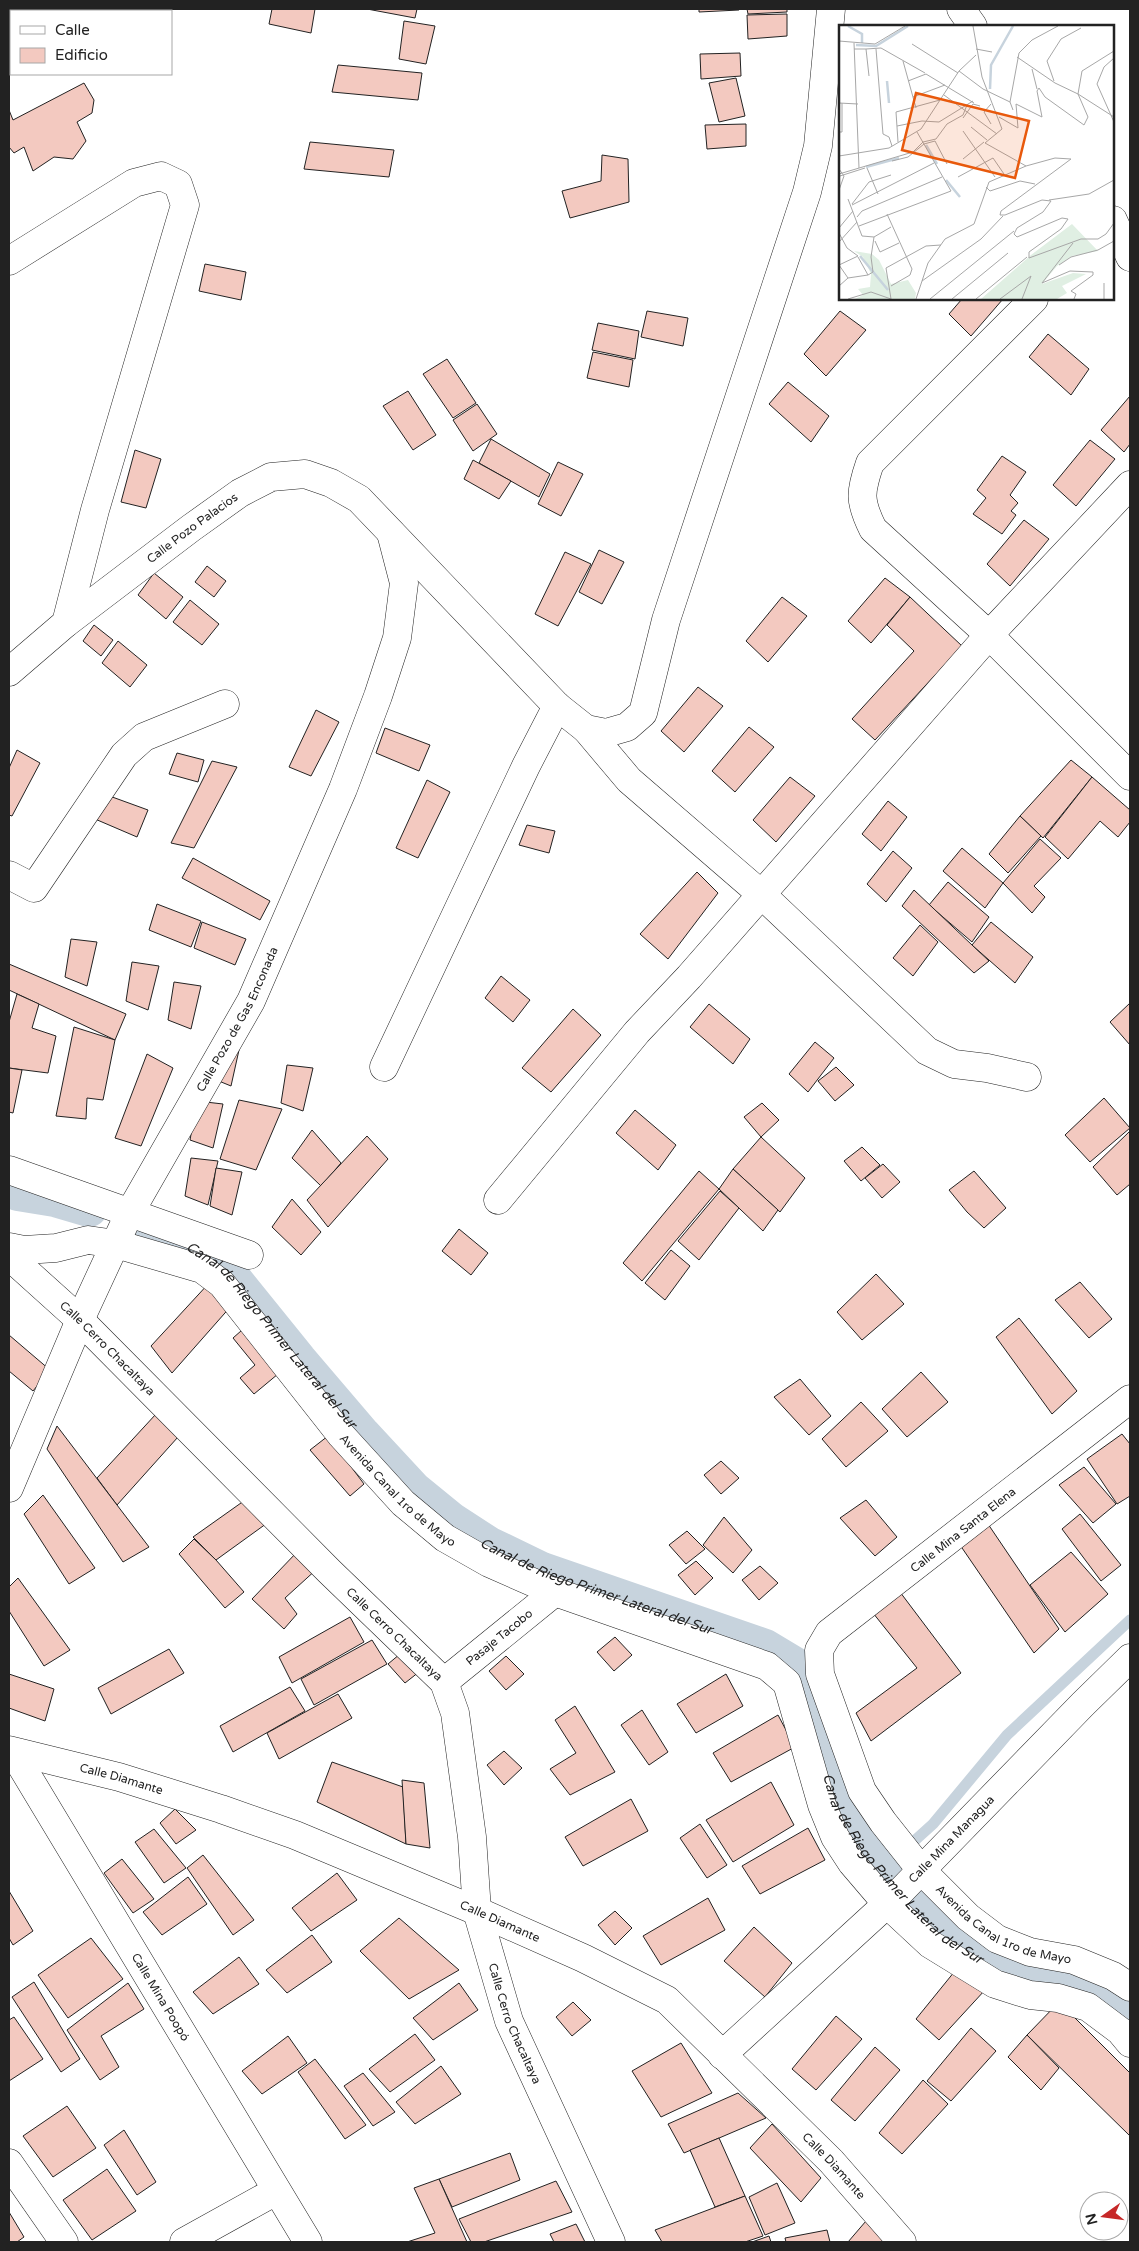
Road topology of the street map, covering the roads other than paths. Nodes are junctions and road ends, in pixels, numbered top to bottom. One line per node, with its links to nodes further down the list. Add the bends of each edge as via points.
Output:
1 (831, 9): 15 (street, via 818,146 807,192 666,620 643,713 627,727 606,733)
2 (961, 9): 3 (street)
3 (972, 25)
4 (1114, 222): 5 (street)
5 (1130, 257)
6 (9, 261): 10 (street, via 134,183 161,176 178,184 185,205 95,510)
7 (1033, 300): 11 (street, via 870,462 862,486 863,510 873,529)
8 (1130, 484): 11 (street)
9 (390, 531): 10 (street, Calle Pozo Palacios, via 359,499 331,483 305,474 271,477 240,493 191,528); 14 (street, Calle Pozo Palacios); 23 (street, Calle Pozo de Gas Enconada, via 404,583 397,638 350,770 251,1001)
10 (66, 624): 12 (street, Calle Pozo Palacios)
11 (989, 635): 16 (street); 18 (street)
12 (9, 672)
13 (225, 704): 17 (street, via 144,737 124,755 34,888)
14 (557, 706): 15 (street, Calle Pozo Palacios); 19 (street)
15 (586, 729): 18 (street, Calle Pozo Palacios, via 630,780)
16 (1130, 776)
17 (9, 875)
18 (761, 894): 20 (street, Calle Pozo Palacios, via 927,1051 954,1064); 22 (street, via 636,1032)
19 (384, 1067)
20 (1027, 1077)
21 (9, 1170): 23 (street)
22 (498, 1200)
23 (129, 1214): 24 (street, Calle Pozo de Gas Enconada); 27 (street)
24 (116, 1244): 25 (street, Avenida Canal 1ro de Mayo, via 88,1240 48,1248 24,1250); 28 (street, Calle Pozo de Gas Enconada); 31 (street, Avenida Canal 1ro de Mayo, via 202,1270 222,1284 341,1435 402,1503 445,1538 489,1563)
25 (9, 1247)
26 (9, 1256): 28 (street, Calle Cerro Chacaltaya)
27 (249, 1256)
28 (80, 1320): 30 (street, Calle Pozo de Gas Enconada); 34 (street, Calle Cerro Chacaltaya)
29 (1130, 1399): 33 (street, Calle Mina Santa Elena, via 829,1633 819,1650)
30 (9, 1488)
31 (555, 1592): 34 (street, Pasaje Tacobo); 37 (street, Avenida Canal 1ro de Mayo, via 767,1666 787,1682 822,1805 835,1837 852,1863)
32 (1130, 1658): 36 (street, Calle Mina Managua)
33 (820, 1674): 36 (street, Avenida Canal 1ro de Mayo, via 862,1791)
34 (444, 1682): 38 (street, Calle Cerro Chacaltaya, via 455,1713 472,1837)
35 (11, 1751): 38 (street, Calle Diamante, via 119,1777 221,1808); 43 (street, Calle Mina Poopó, via 182,2030)
36 (922, 1870): 37 (street, Calle Mina Managua); 39 (street, Avenida Canal 1ro de Mayo, via 968,1917 997,1940 1030,1952 1074,1960 1113,1976)
37 (887, 1904): 40 (street, Avenida Canal 1ro de Mayo, via 930,1944 995,1984 1088,2007 1120,2031); 41 (street, Calle Mina Managua)
38 (477, 1911): 41 (street, Calle Diamante, via 667,2000); 47 (street, Calle Cerro Chacaltaya, via 509,2021)
39 (1130, 1987)
40 (1130, 2043)
41 (722, 2055): 48 (street, Calle Diamante, via 831,2161)
42 (9, 2163): 44 (street)
43 (276, 2191): 45 (street); 46 (street, Calle Mina Poopó)
44 (64, 2242)
45 (184, 2242)
46 (308, 2242)
47 (611, 2242)
48 (902, 2242)

